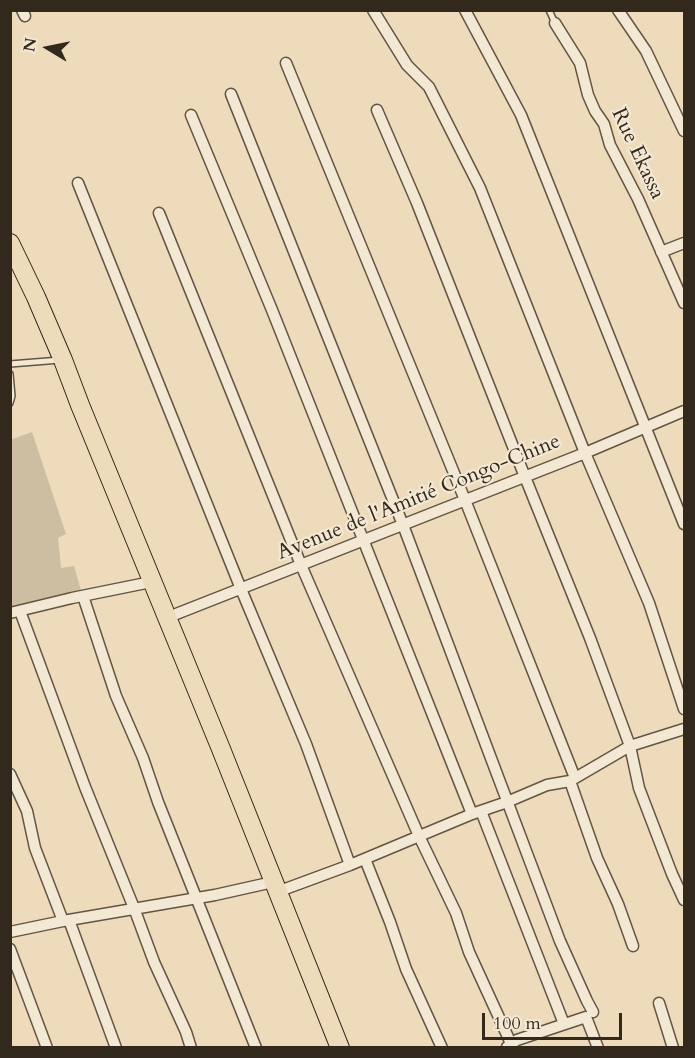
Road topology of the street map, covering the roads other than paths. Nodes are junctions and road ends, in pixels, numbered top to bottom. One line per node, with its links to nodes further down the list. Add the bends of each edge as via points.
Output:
1 (373, 10): 23 (street, via 407,64 429,87 480,188)
2 (465, 10): 22 (street, via 521,115)
3 (549, 10): 5 (lane)
4 (618, 10): 10 (street, via 646,51)
5 (555, 23): 15 (street, Rue Ekassa, via 580,63 588,95)
6 (286, 63): 25 (street)
7 (231, 94): 27 (street)
8 (377, 110): 24 (street)
9 (191, 116): 28 (street)
10 (684, 132)
11 (78, 183): 31 (street)
12 (159, 213): 29 (street)
13 (10, 243): 17 (highway)
14 (684, 243): 15 (street)
15 (661, 252): 16 (street, Rue Ekassa)
16 (684, 303)
17 (63, 360): 18 (lane); 30 (highway)
18 (10, 364)
19 (10, 375): 20 (lane)
20 (10, 403)
21 (684, 411): 22 (street, Avenue de l'Amitié Congo-Chine)
22 (646, 426): 23 (street, Avenue de l'Amitié Congo-Chine); 26 (street)
23 (585, 453): 24 (street, Avenue de l'Amitié Congo-Chine); 35 (street, via 649,603)
24 (525, 477): 25 (street, Avenue de l'Amitié Congo-Chine); 37 (street)
25 (465, 501): 27 (street, Avenue de l'Amitié Congo-Chine); 39 (street)
26 (684, 524)
27 (403, 525): 28 (street, Avenue de l'Amitié Congo-Chine); 40 (street)
28 (364, 540): 29 (street, Avenue de l'Amitié Congo-Chine); 41 (street)
29 (302, 565): 31 (street, Avenue de l'Amitié Congo-Chine); 42 (street)
30 (151, 582): 32 (street); 34 (highway)
31 (241, 589): 34 (street, Avenue de l'Amitié Congo-Chine); 44 (street, via 306,744)
32 (83, 596): 33 (street); 46 (street, via 116,696)
33 (15, 612): 48 (street)
34 (166, 618): 45 (highway)
35 (684, 709)
36 (684, 729): 37 (street)
37 (630, 746): 39 (street); 47 (street, via 639,788)
38 (10, 774): 49 (street, via 27,811 35,848)
39 (572, 780): 40 (street, via 547,785); 51 (street, via 597,858)
40 (507, 802): 41 (street); 54 (street, via 564,950)
41 (476, 813): 42 (street); 55 (street)
42 (418, 836): 43 (street); 56 (street, via 456,913)
43 (365, 859): 44 (street); 62 (street, via 406,969)
44 (350, 865): 45 (street)
45 (275, 887): 46 (street); 61 (highway)
46 (198, 898): 48 (street); 60 (street)
47 (684, 900)
48 (134, 908): 49 (street); 59 (street)
49 (66, 920): 50 (street); 58 (street)
50 (10, 932)
51 (633, 946)
52 (10, 949): 57 (street)
53 (659, 1003): 64 (street)
54 (593, 1012)
55 (564, 1024): 56 (street); 63 (street, via 586,1017)
56 (510, 1046)
57 (47, 1047)
58 (116, 1047)
59 (191, 1047)
60 (256, 1047)
61 (340, 1047)
62 (442, 1047)
63 (598, 1047)
64 (673, 1047)

